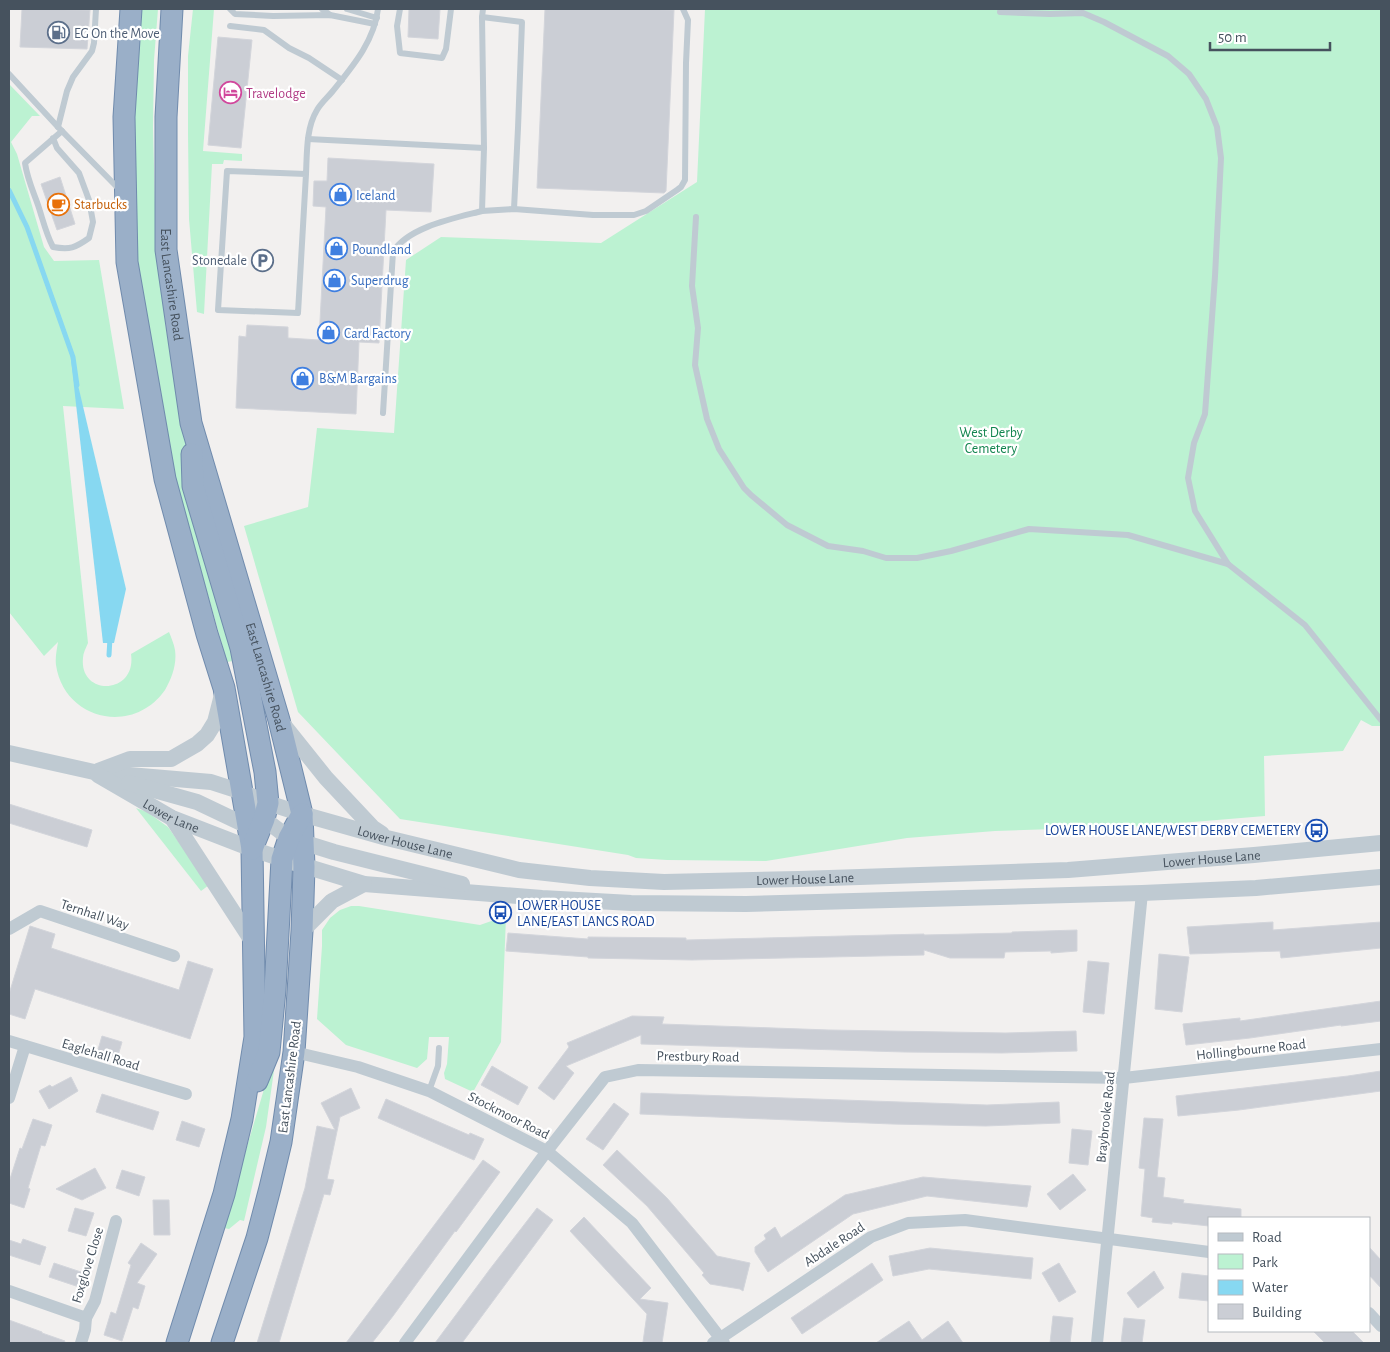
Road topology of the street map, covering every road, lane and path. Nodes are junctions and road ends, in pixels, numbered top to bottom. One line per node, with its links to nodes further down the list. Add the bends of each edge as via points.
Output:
1 (96, 9): 23 (lane, via 92,52 73,77 67,91)
2 (132, 9): 28 (highway, via 124,118)
3 (172, 9): 33 (highway, East Lancashire Road, via 166,117 166,250)
4 (230, 9): 17 (lane, via 235,14)
5 (280, 9): 17 (lane)
6 (322, 9): 16 (lane)
7 (347, 9): 19 (lane)
8 (378, 9): 19 (lane)
9 (400, 9): 10 (lane, via 397,26 400,54 442,58)
10 (451, 9)
11 (483, 9): 18 (lane)
12 (683, 9): 29 (lane, via 688,20 685,180 681,187 646,211 634,215)
13 (1016, 11): 14 (lane, via 1050,14); 15 (lane)
14 (1083, 11): 34 (lane, via 1168,56 1188,74 1206,99 1217,127 1221,158 1204,414 1194,443 1188,478 1195,511)
15 (1000, 12)
16 (330, 15): 17 (lane); 19 (lane)
17 (273, 16)
18 (482, 17): 26 (lane); 29 (lane, via 522,22)
19 (376, 21): 22 (lane, via 371,38)
20 (230, 26): 22 (lane, via 264,30)
21 (9, 74): 23 (lane)
22 (342, 80): 25 (lane, via 317,110)
23 (60, 129): 24 (lane); 28 (lane)
24 (53, 138): 24 (lane, via 24,163 46,235 53,247 65,249 78,246 89,238 93,222 79,172 57,148)
25 (308, 139): 26 (lane); 27 (lane)
26 (484, 148): 30 (lane)
27 (306, 174): 27 (lane, via 227,171 218,310 298,313)
28 (125, 196): 35 (highway, via 127,262 165,479)
29 (514, 209): 30 (lane)
30 (482, 211): 32 (lane, via 416,233 393,252)
31 (696, 217): 34 (lane, via 692,286 698,328 695,365 706,418 719,449 744,488 787,525 828,546 886,558 917,558 952,551 1029,529 1128,535)
32 (383, 413)
33 (191, 423): 36 (highway, East Lancashire Road); 43 (highway, via 194,486 241,648 265,772)
34 (1228, 564): 37 (lane, via 1305,625)
35 (224, 688): 39 (street, via 208,735 197,744 171,759 130,759); 40 (highway)
36 (279, 720): 41 (highway, East Lancashire Road); 44 (street, via 326,778 373,828)
37 (1381, 720)
38 (9, 753): 39 (street, Lower Lane)
39 (94, 772): 40 (street, Lower Lane, via 211,782); 42 (street, Lower Lane); 43 (street, via 197,802)
40 (242, 792): 43 (highway); 43 (street, Lower House Lane)
41 (302, 814): 43 (street, Lower House Lane); 44 (street, Lower House Lane); 46 (highway)
42 (172, 818): 43 (street, Lower Lane); 54 (street)
43 (258, 826): 46 (street, Lower House Lane); 46 (street); 54 (highway)
44 (387, 838): 45 (street, Lower House Lane, via 519,870 664,882 1068,870)
45 (1381, 843)
46 (290, 846): 47 (highway, East Lancashire Road); 51 (street, Lower House Lane, via 334,852); 65 (highway, via 269,1052)
47 (304, 867): 49 (street, Lower House Lane); 53 (highway, East Lancashire Road)
48 (1381, 877): 50 (street, Lower House Lane, via 1256,888)
49 (364, 884): 51 (street, Lower House Lane); 53 (street, via 332,901)
50 (1142, 893): 51 (street, Lower House Lane, via 746,904 631,904); 61 (street, Braybrooke Road)
51 (510, 896)
52 (9, 929): 55 (street, Ternhall Way, via 40,911)
53 (302, 931): 60 (highway, East Lancashire Road)
54 (254, 944): 65 (highway, via 255,1037)
55 (174, 956)
56 (9, 1041): 57 (street, Eaglehall Road)
57 (25, 1046): 63 (street, Eaglehall Road); 64 (street)
58 (440, 1048): 62 (lane, via 438,1066)
59 (1381, 1049): 61 (street, Hollingbourne Road)
60 (294, 1052): 62 (street, Stockmoor Road, via 358,1067); 77 (highway, East Lancashire Road, via 281,1142 270,1188)
61 (1124, 1078): 66 (street, Prestbury Road, via 638,1070 605,1078); 68 (street, Braybrooke Road)
62 (429, 1091): 66 (street, Stockmoor Road)
63 (186, 1094)
64 (9, 1098)
65 (242, 1119): 76 (highway, via 224,1194)
66 (547, 1151): 74 (street, Stockmoor Road, via 632,1223); 78 (street, Prestbury Road)
67 (116, 1221): 72 (street, Foxglove Close, via 95,1302)
68 (1108, 1240): 69 (street, Abdale Road); 74 (street, Abdale Road, via 964,1220 908,1223 871,1237); 79 (street, Braybrooke Road)
69 (1208, 1252)
70 (9, 1291): 72 (street, Foxglove Close)
71 (1370, 1314): 73 (street)
72 (86, 1318): 75 (street, Foxglove Close)
73 (1381, 1326)
74 (719, 1342)
75 (81, 1343)
76 (177, 1343)
77 (222, 1343)
78 (405, 1343)
79 (1098, 1343)

